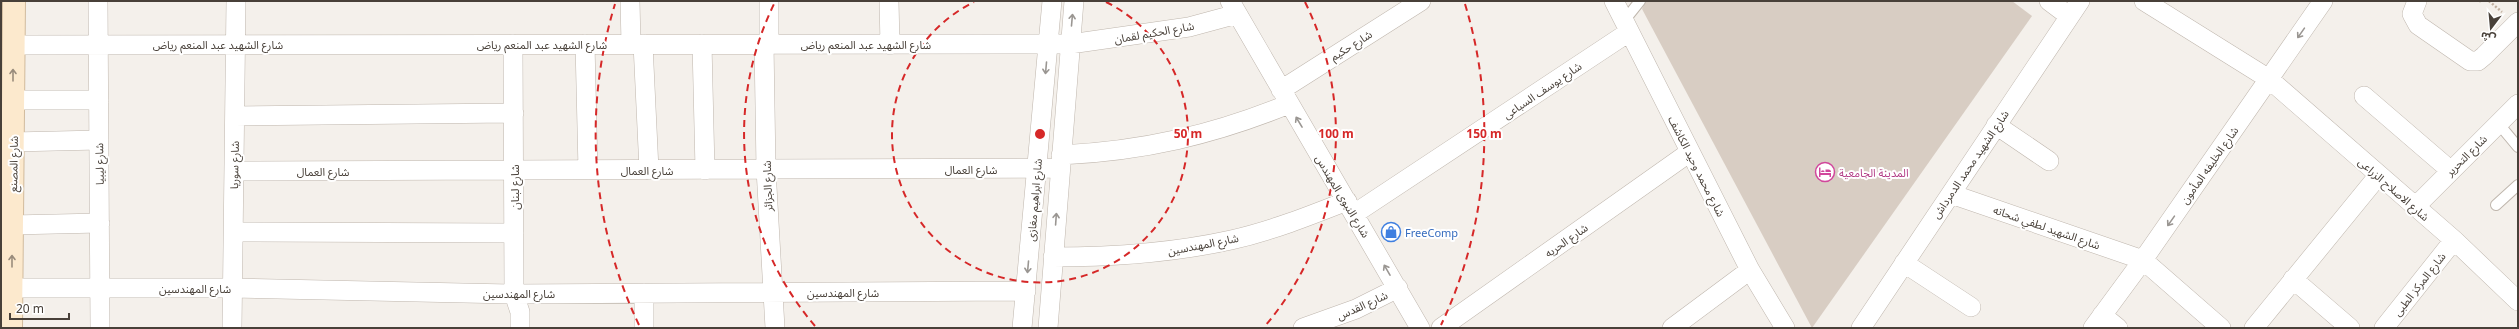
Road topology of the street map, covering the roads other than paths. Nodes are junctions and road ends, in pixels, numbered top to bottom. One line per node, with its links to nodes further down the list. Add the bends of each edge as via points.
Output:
1 (14, 1): 20 (main road, شارع المصنع)
2 (98, 1): 21 (street, شارع ليبيا)
3 (236, 1): 22 (street, شارع سوريا)
4 (630, 1): 25 (street)
5 (769, 1): 27 (street, شارع الجزائر)
6 (889, 1): 30 (street)
7 (1052, 1): 28 (street, شارع ابراهيم مغازى)
8 (1074, 1): 29 (street, شارع ابراهيم مغازى, one-way to 8)
9 (1421, 1): 33 (street, شارع حكيم)
10 (1614, 1): 19 (street, شارع محمد وحيد الكاشف)
11 (1640, 1): 19 (lane)
12 (2049, 1): 17 (street)
13 (2144, 1): 31 (street, شارع الاصلاح الزراعى)
14 (2323, 1): 31 (street, شارع الخليفه المأمون, one-way to 31)
15 (2417, 1): 18 (street, via 2412,14 2418,25 2470,61 2478,61)
16 (1233, 7): 29 (street, شارع الحكيم لقمان, via 1189,27); 33 (street, شارع النبوى المهندس)
17 (2075, 8): 40 (street, شارع الشهيد محمد الدمرداش)
18 (2518, 22)
19 (1627, 27): 44 (street, شارع محمد وحيد الكاشف); 60 (street, شارع يوسف السباعى)
20 (14, 44): 21 (street, شارع الشهيد عبد المنعم رياض); 34 (main road, شارع المصنع, one-way to 20)
21 (98, 44): 22 (street, شارع الشهيد عبد المنعم رياض); 35 (street, شارع ليبيا)
22 (236, 44): 23 (street, شارع الشهيد عبد المنعم رياض); 38 (street, شارع سوريا)
23 (513, 44): 24 (street, شارع الشهيد عبد المنعم رياض); 37 (street, شارع لبنان)
24 (585, 44): 25 (street, شارع الشهيد عبد المنعم رياض); 50 (street)
25 (637, 44): 26 (street, شارع الشهيد عبد المنعم رياض); 51 (street)
26 (702, 44): 27 (street, شارع الشهيد عبد المنعم رياض); 52 (street)
27 (766, 44): 30 (street, شارع الشهيد عبد المنعم رياض); 48 (street, شارع الجزائر)
28 (1048, 44): 29 (street, شارع الشهيد عبد المنعم رياض); 30 (street, شارع الشهيد عبد المنعم رياض); 47 (street, شارع ابراهيم مغازى, one-way to 47)
29 (1070, 44): 46 (street, شارع ابراهيم مغازى)
30 (890, 45)
31 (2269, 79): 55 (street, شارع الاصلاح الزراعى); 67 (street, شارع الخليفه المأمون, one-way to 67)
32 (2364, 96): 53 (street)
33 (1285, 97): 46 (street, شارع العمال, via 1244,122 1154,146); 60 (street, شارع النبوى المهندس, one-way to 33)
34 (13, 100): 35 (street); 42 (main road, شارع المصنع)
35 (99, 100): 41 (street, شارع ليبيا)
36 (2518, 104): 39 (street, شارع التحرير)
37 (514, 113): 38 (street); 49 (street, شارع لبنان)
38 (235, 116): 54 (street, شارع سوريا)
39 (2498, 123): 43 (lane); 53 (street, شارع التحرير)
40 (1996, 125): 45 (street); 57 (street, شارع الشهيد محمد الدمرداش)
41 (99, 140): 42 (street); 61 (street, شارع ليبيا)
42 (13, 142): 62 (main road, شارع المصنع)
43 (2518, 147)
44 (1690, 152): 69 (street, شارع محمد وحيد الكاشف); 92 (street, شارع الحريه)
45 (2049, 161)
46 (1060, 162): 47 (street, شارع العمال); 66 (street, شارع ابراهيم مغازى, one-way to 46)
47 (1037, 168): 48 (street, شارع العمال); 75 (street, شارع ابراهيم مغازى, one-way to 75)
48 (766, 169): 52 (street, شارع العمال); 76 (street, شارع الجزائر)
49 (514, 170): 50 (street, شارع العمال); 54 (street, شارع العمال); 64 (street, شارع لبنان)
50 (588, 170): 51 (street, شارع العمال)
51 (648, 170): 52 (street, شارع العمال)
52 (705, 170)
53 (2450, 170): 59 (street, شارع التحرير)
54 (234, 171): 63 (street, شارع سوريا)
55 (2378, 176): 59 (street, شارع الاصلاح الزراعى); 70 (street)
56 (2518, 185): 58 (lane)
57 (1950, 194): 67 (street, شارع الشهيد لطفي شحاته); 68 (street, شارع الشهيد محمد الدمرداش)
58 (2496, 205)
59 (2416, 207): 65 (street, شارع الاصلاح الزراعى)
60 (1351, 208): 66 (street, شارع المهندسين, via 1232,240 1173,251 1113,257); 74 (street, شارع النبوى المهندس, one-way to 60)
61 (100, 223): 62 (street); 72 (street, شارع ليبيا)
62 (12, 226): 71 (main road, شارع المصنع, one-way to 62)
63 (234, 232): 64 (street); 73 (street, شارع سوريا)
64 (514, 233): 78 (street, شارع لبنان)
65 (2454, 240): 79 (street, شارع الاصلاح الزراعى); 100 (street, شارع المركز الطبى)
66 (1053, 257): 89 (street, شارع ابراهيم مغازى)
67 (2144, 260): 81 (street, شارع الخليفه المأمون); 97 (street)
68 (1904, 263): 80 (street); 95 (street, شارع الشهيد محمد الدمرداش)
69 (1750, 270): 93 (street); 94 (street, شارع محمد وحيد الكاشف)
70 (2293, 279): 98 (street); 99 (street)
71 (12, 288): 72 (street, شارع المهندسين); 82 (main road, شارع المصنع)
72 (100, 288): 73 (street, شارع المهندسين); 83 (street, شارع ليبيا)
73 (233, 288): 78 (street, شارع المهندسين); 84 (street, شارع سوريا)
74 (1398, 288): 90 (street, شارع القدس, via 1356,309); 91 (street, شارع النبوى المهندس)
75 (1026, 291): 76 (street, شارع المهندسين); 88 (street, شارع ابراهيم مغازى)
76 (772, 292): 77 (street, شارع المهندسين); 87 (street, شارع الجزائر)
77 (644, 293): 78 (street, شارع المهندسين); 86 (street)
78 (514, 294): 85 (street, شارع لبنان, via 520,312)
79 (2518, 301)
80 (1970, 307)
81 (2098, 321): 96 (street)
82 (11, 328)
83 (100, 328)
84 (232, 328)
85 (520, 328)
86 (644, 328)
87 (775, 328)
88 (1022, 328)
89 (1048, 328)
90 (1303, 328)
91 (1420, 328)
92 (1441, 328)
93 (1672, 328)
94 (1785, 328)
95 (1861, 328)
96 (2118, 328)
97 (2221, 328)
98 (2254, 328)
99 (2350, 328)
100 (2384, 328)

